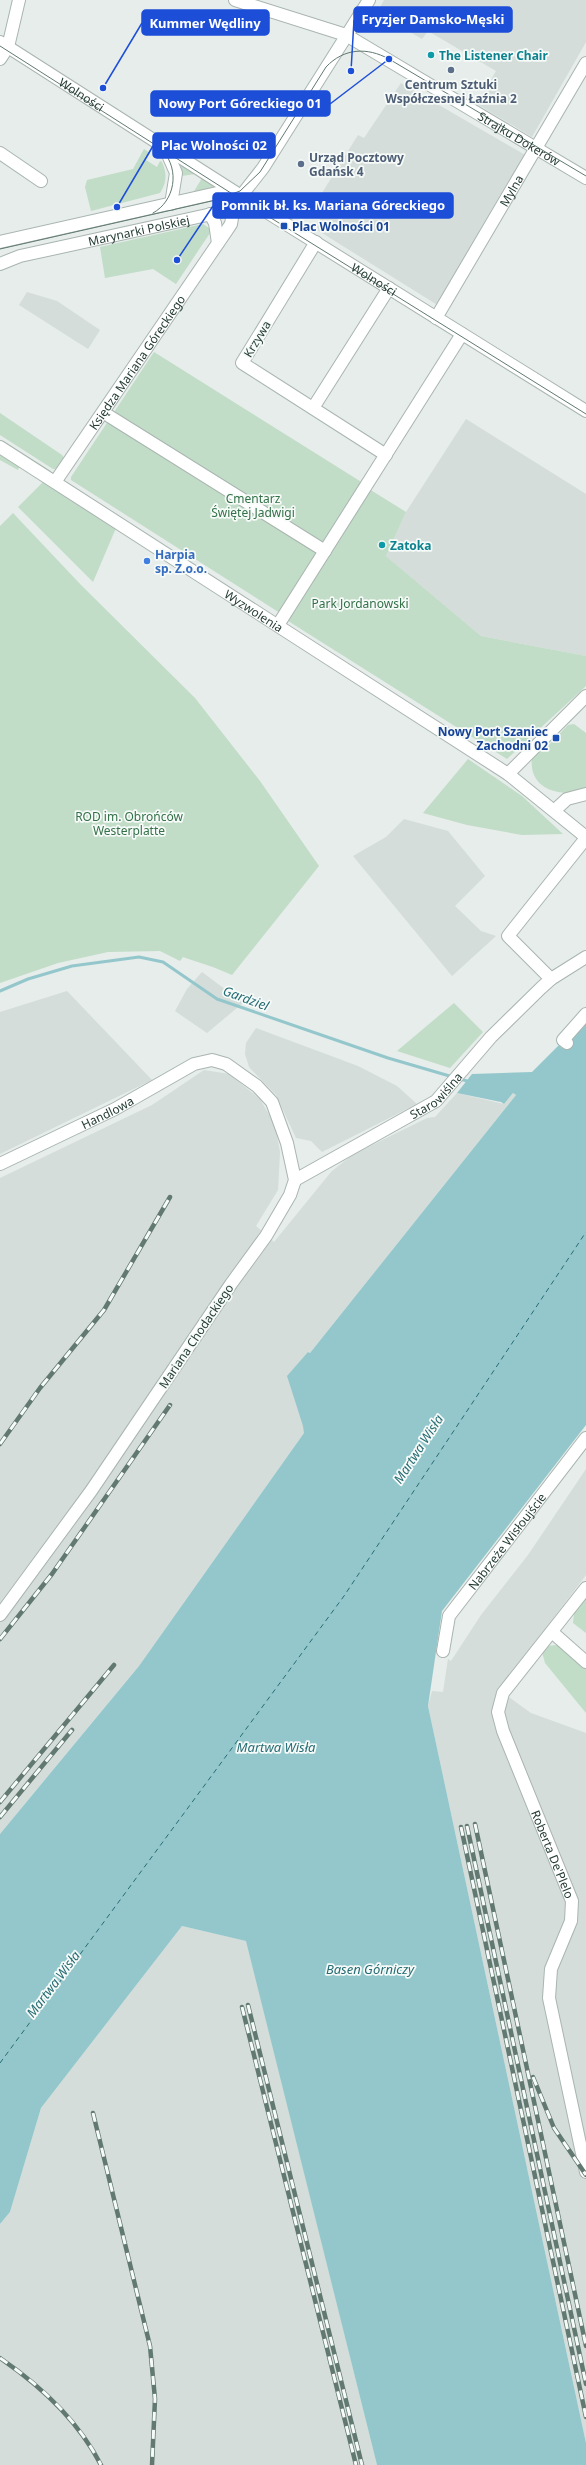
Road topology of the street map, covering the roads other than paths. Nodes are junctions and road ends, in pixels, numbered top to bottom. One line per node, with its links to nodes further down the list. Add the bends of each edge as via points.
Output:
1 (19, 0): 5 (street)
2 (235, 0): 4 (street, Strajku Dokerów)
3 (368, 0): 4 (street)
4 (346, 35): 9 (street, Strajku Dokerów); 13 (street, via 263,168)
5 (4, 44): 6 (street); 8 (street, Wolności)
6 (0, 59)
7 (586, 63): 9 (street, Mylna)
8 (163, 146): 13 (street, Wolności); 14 (street, via 176,172)
9 (535, 149): 11 (street, Strajku Dokerów); 22 (street, Mylna)
10 (0, 153): 12 (street)
11 (586, 178)
12 (42, 180)
13 (241, 196): 14 (street, Marynarki Polskiej, via 217,193); 15 (street); 18 (street, Wolności)
14 (171, 204): 17 (street, Marynarki Polskiej)
15 (234, 206): 16 (street, Marynarki Polskiej, via 230,210); 19 (street, Księdza Mariana Góreckiego, via 231,224)
16 (210, 214): 19 (street, via 215,223); 20 (street, Marynarki Polskiej, via 20,256)
17 (0, 242)
18 (316, 242): 21 (street, Wolności); 24 (street, Krzywa, via 242,363)
19 (218, 243): 29 (street, Księdza Mariana Góreckiego)
20 (0, 264)
21 (389, 288): 22 (street, Wolności); 24 (street)
22 (436, 318): 23 (street, Wolności)
23 (462, 334): 25 (street, Wolności); 28 (street)
24 (313, 408): 28 (street, Krzywa)
25 (586, 411)
26 (109, 416): 30 (street)
27 (0, 447): 29 (street, Wyzwolenia)
28 (386, 455): 30 (street)
29 (55, 482): 31 (street, Wyzwolenia)
30 (325, 551): 31 (street)
31 (278, 625): 33 (street, Wyzwolenia)
32 (586, 696): 33 (street)
33 (508, 774): 35 (street, Wyzwolenia)
34 (586, 794): 35 (street, via 566,799)
35 (555, 810): 36 (street)
36 (586, 838): 38 (street, via 508,936)
37 (586, 957): 38 (street, Starowiślna)
38 (551, 979): 42 (street, Starowiślna, via 490,1036 436,1101)
39 (586, 1014): 40 (street, via 563,1040)
40 (567, 1043)
41 (0, 1164): 42 (street, Handlowa, via 115,1109 194,1064 212,1060 226,1064 257,1086 272,1102 287,1143)
42 (295, 1180): 45 (street, Mariana Chodackiego, via 290,1195 266,1236 91,1491)
43 (586, 1438): 47 (street, Nabrzeże Wisłoujście, via 449,1616)
44 (586, 1588): 46 (street, Roberta De'Plelo)
45 (0, 1615)
46 (552, 1632): 48 (street); 49 (street, Roberta De'Plelo, via 503,1693 498,1714 572,1901 571,1921 551,1969 550,1998)
47 (443, 1651)
48 (586, 1662)
49 (586, 2172)

